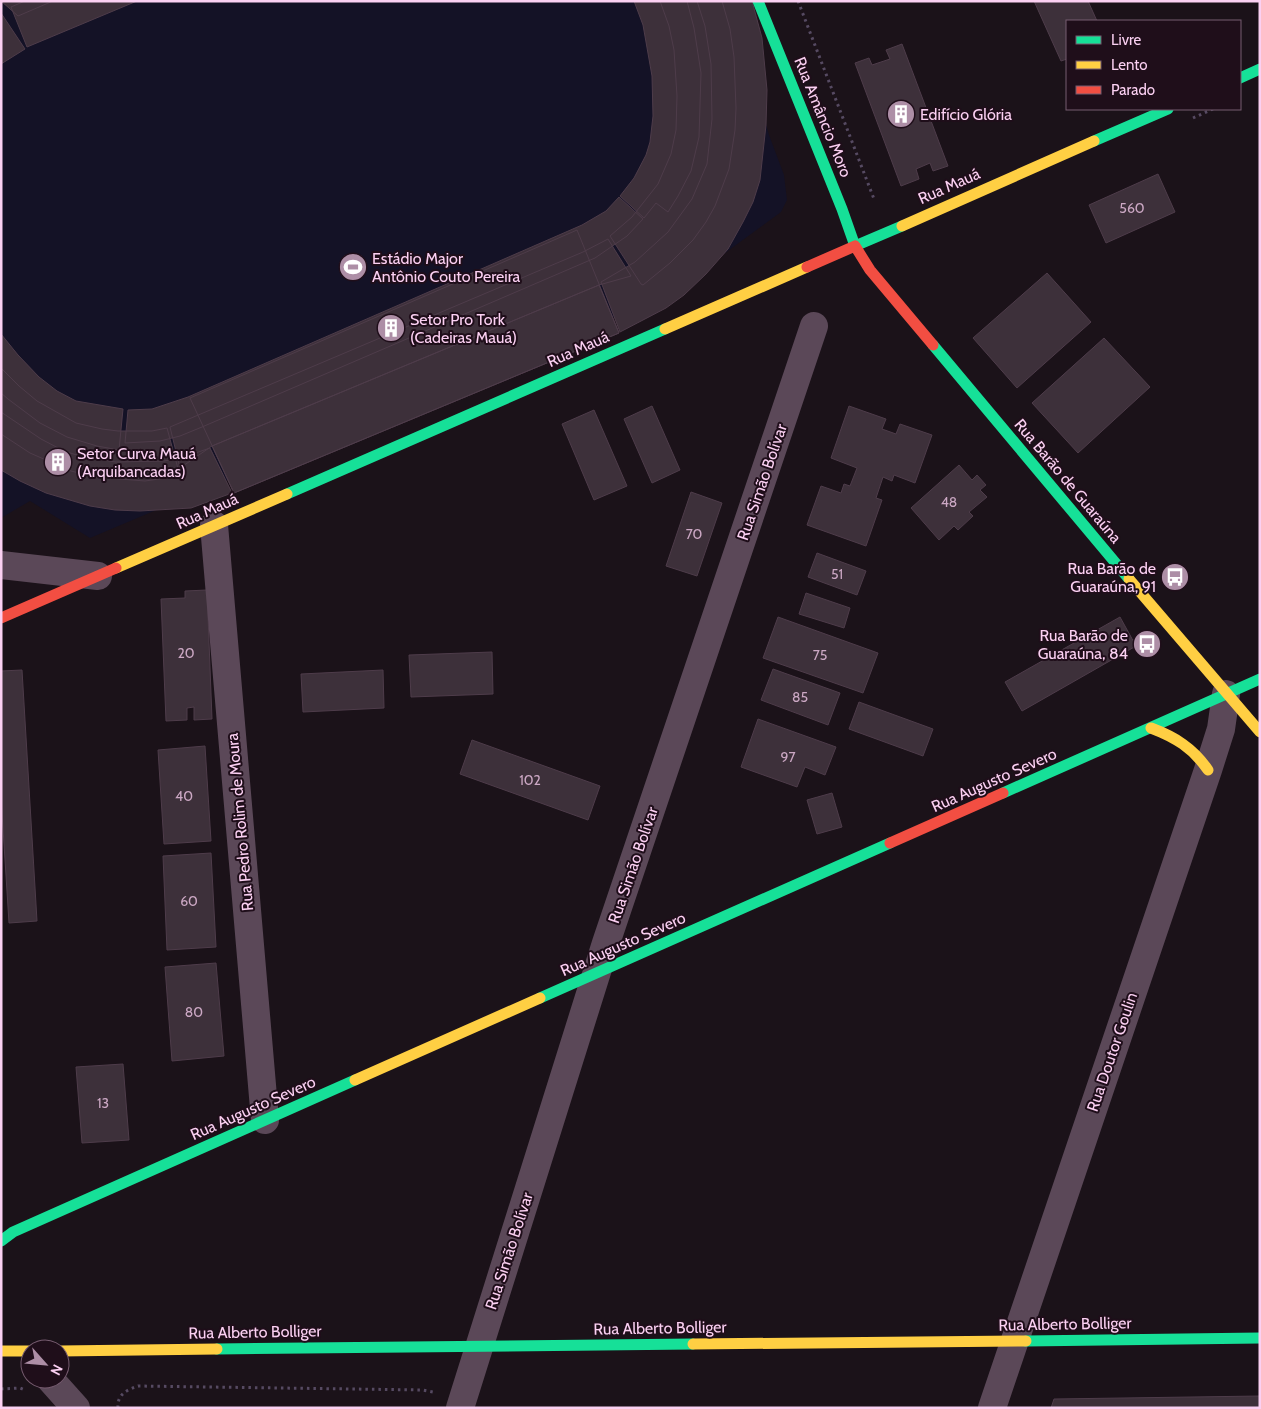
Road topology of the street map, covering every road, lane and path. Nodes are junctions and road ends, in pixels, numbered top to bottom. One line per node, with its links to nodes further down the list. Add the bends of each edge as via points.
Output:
1 (758, 1): 7 (main road, Rua Amâncio Moro)
2 (798, 1): 6 (path)
3 (1260, 69): 4 (main road)
4 (1241, 78)
5 (1166, 110): 7 (main road, Rua Mauá)
6 (874, 199)
7 (855, 246): 9 (main road, Rua Mauá); 14 (main road, Rua Barão de Guaraúna, via 870,270)
8 (814, 326): 18 (street, Rua Simão Bolívar)
9 (214, 525): 11 (main road, Rua Mauá); 19 (street, Rua Pedro Rolim de Moura)
10 (1, 565): 11 (street)
11 (98, 576): 12 (main road, Rua Mauá)
12 (1, 618)
13 (1260, 679): 14 (main road, Rua Augusto Severo)
14 (1226, 694): 15 (main road, Rua Augusto Severo); 16 (main road, Rua Barão de Guaraúna); 17 (street, Rua Doutor Goulin, via 1221,729)
15 (1151, 728): 17 (main road, via 1188,745); 18 (main road, Rua Augusto Severo)
16 (1260, 732)
17 (1208, 770): 22 (street, Rua Doutor Goulin)
18 (597, 974): 19 (main road, Rua Augusto Severo); 23 (street, Rua Simão Bolívar)
19 (266, 1120): 20 (main road, Rua Augusto Severo, via 13,1232)
20 (1, 1241)
21 (1260, 1338): 22 (main road, Rua Alberto Bolliger)
22 (1014, 1341): 23 (main road, Rua Alberto Bolliger); 29 (street, Rua Doutor Goulin)
23 (479, 1346): 24 (main road, Rua Alberto Bolliger); 26 (street, Rua Simão Bolívar)
24 (70, 1351)
25 (59, 1389): 27 (street)
26 (449, 1402): 28 (path, via 423,1390 138,1386 124,1392)
27 (76, 1408)
28 (118, 1408)
29 (992, 1408)

